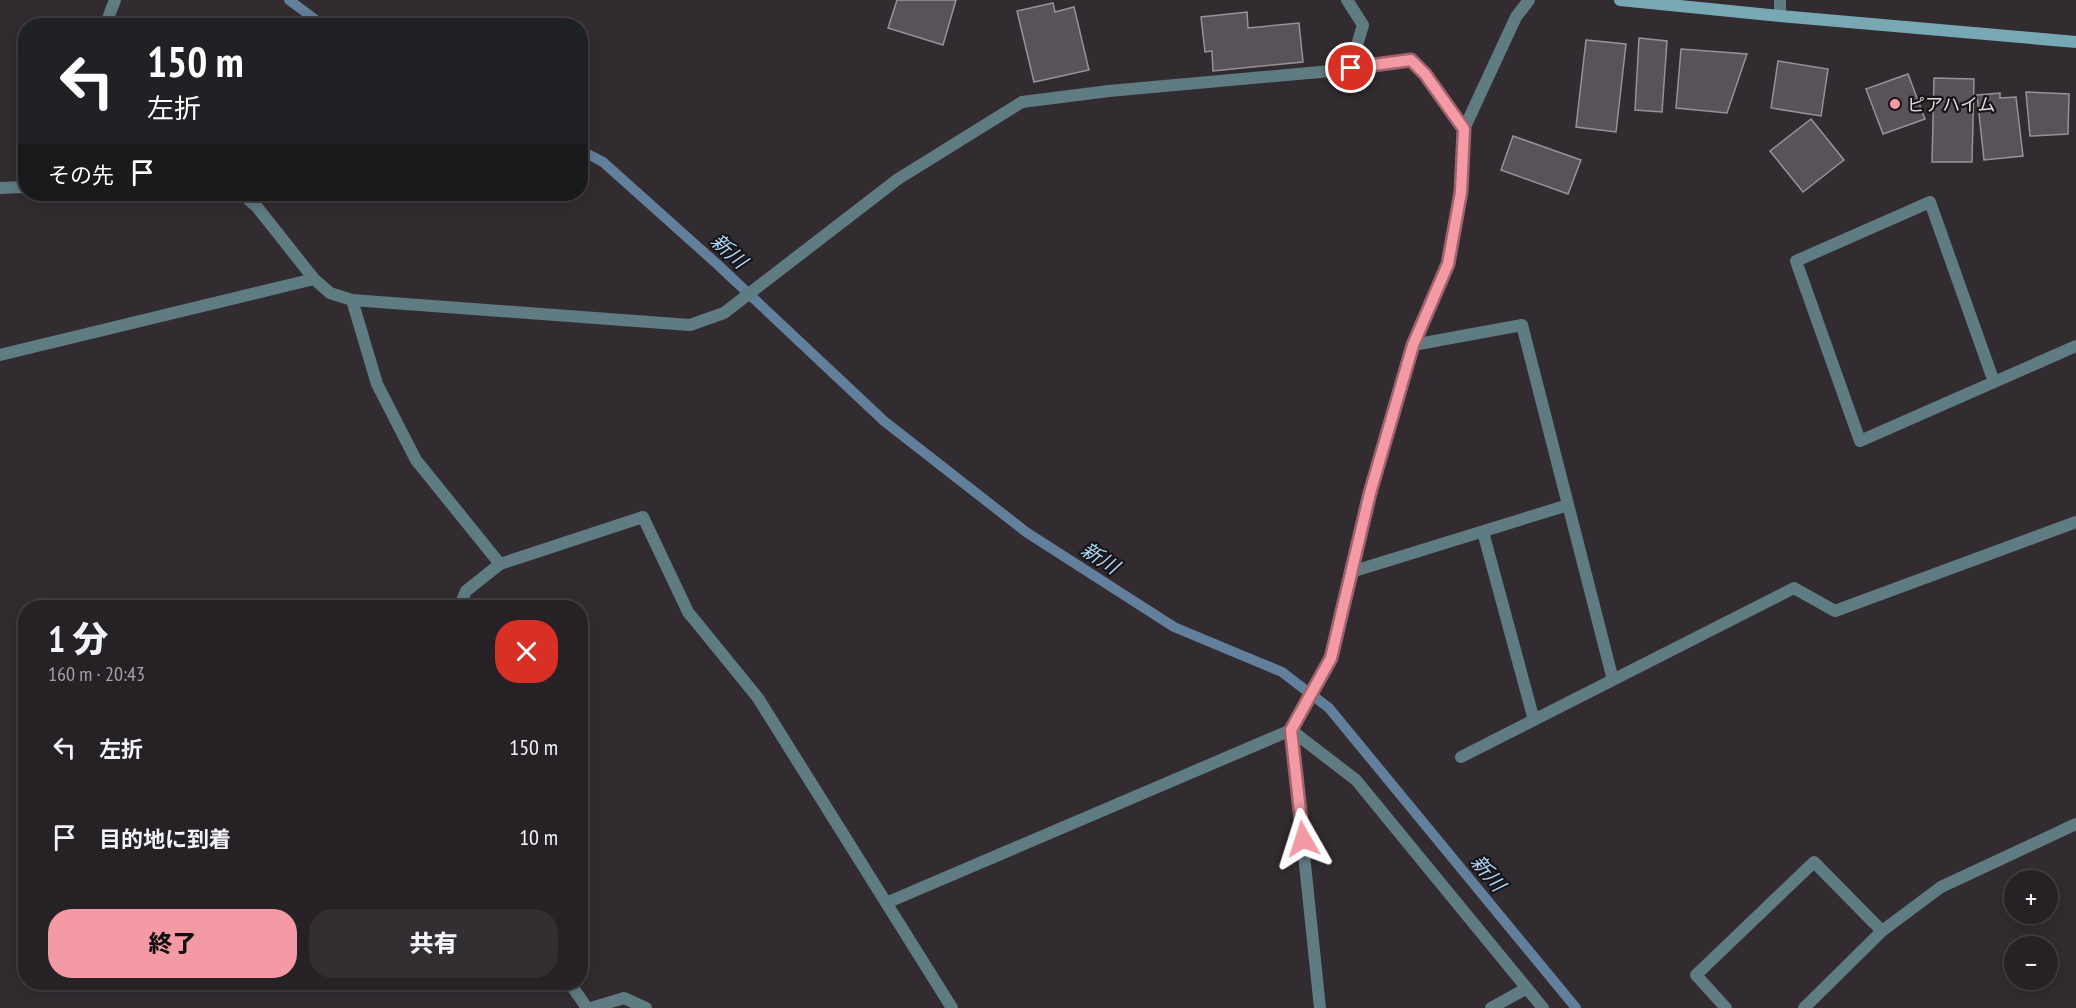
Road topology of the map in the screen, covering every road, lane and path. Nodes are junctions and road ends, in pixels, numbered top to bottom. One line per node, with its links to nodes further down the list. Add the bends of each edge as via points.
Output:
1 (115, 0): 7 (street)
2 (1347, 0): 9 (street, via 1363,25 1354,52)
3 (1529, 0): 10 (street, via 1516,17)
4 (1620, 0): 6 (street)
5 (1780, 0): 6 (street)
6 (1780, 16): 8 (street)
7 (108, 18)
8 (2076, 42)
9 (1331, 71): 10 (street, via 1411,60); 15 (street, via 1022,102 898,179 724,313 690,325)
10 (1464, 129): 16 (street, via 1461,192 1448,264)
11 (18, 187): 12 (street)
12 (0, 188)
13 (250, 201): 14 (street)
14 (314, 279): 15 (street, via 330,293); 18 (street)
15 (352, 300): 23 (street, via 377,384 416,460)
16 (1413, 345): 20 (street, via 1522,325); 24 (street)
17 (2076, 346): 19 (street)
18 (0, 355)
19 (1994, 382): 19 (street, via 1860,441 1796,261 1929,201)
20 (1568, 505): 22 (street); 26 (street)
21 (2076, 522): 26 (street, via 1834,611 1794,588)
22 (1482, 531): 24 (street); 27 (street)
23 (500, 564): 25 (street, via 466,591); 31 (street, via 643,517 688,612 758,698)
24 (1351, 572): 28 (street, via 1331,658)
25 (462, 600)
26 (1613, 680): 27 (street)
27 (1534, 720): 29 (street)
28 (1291, 730): 31 (street); 33 (street, via 1356,780); 38 (street)
29 (1461, 757)
30 (2076, 824): 32 (street, via 1941,887)
31 (886, 903): 37 (street)
32 (1882, 931): 41 (street, via 1814,862 1696,975); 42 (street)
33 (1527, 988): 39 (street); 40 (street)
34 (574, 990): 35 (street)
35 (589, 1008): 36 (street, via 624,998)
36 (646, 1008)
37 (952, 1008)
38 (1320, 1008)
39 (1491, 1008)
40 (1543, 1008)
41 (1726, 1008)
42 (1804, 1008)

